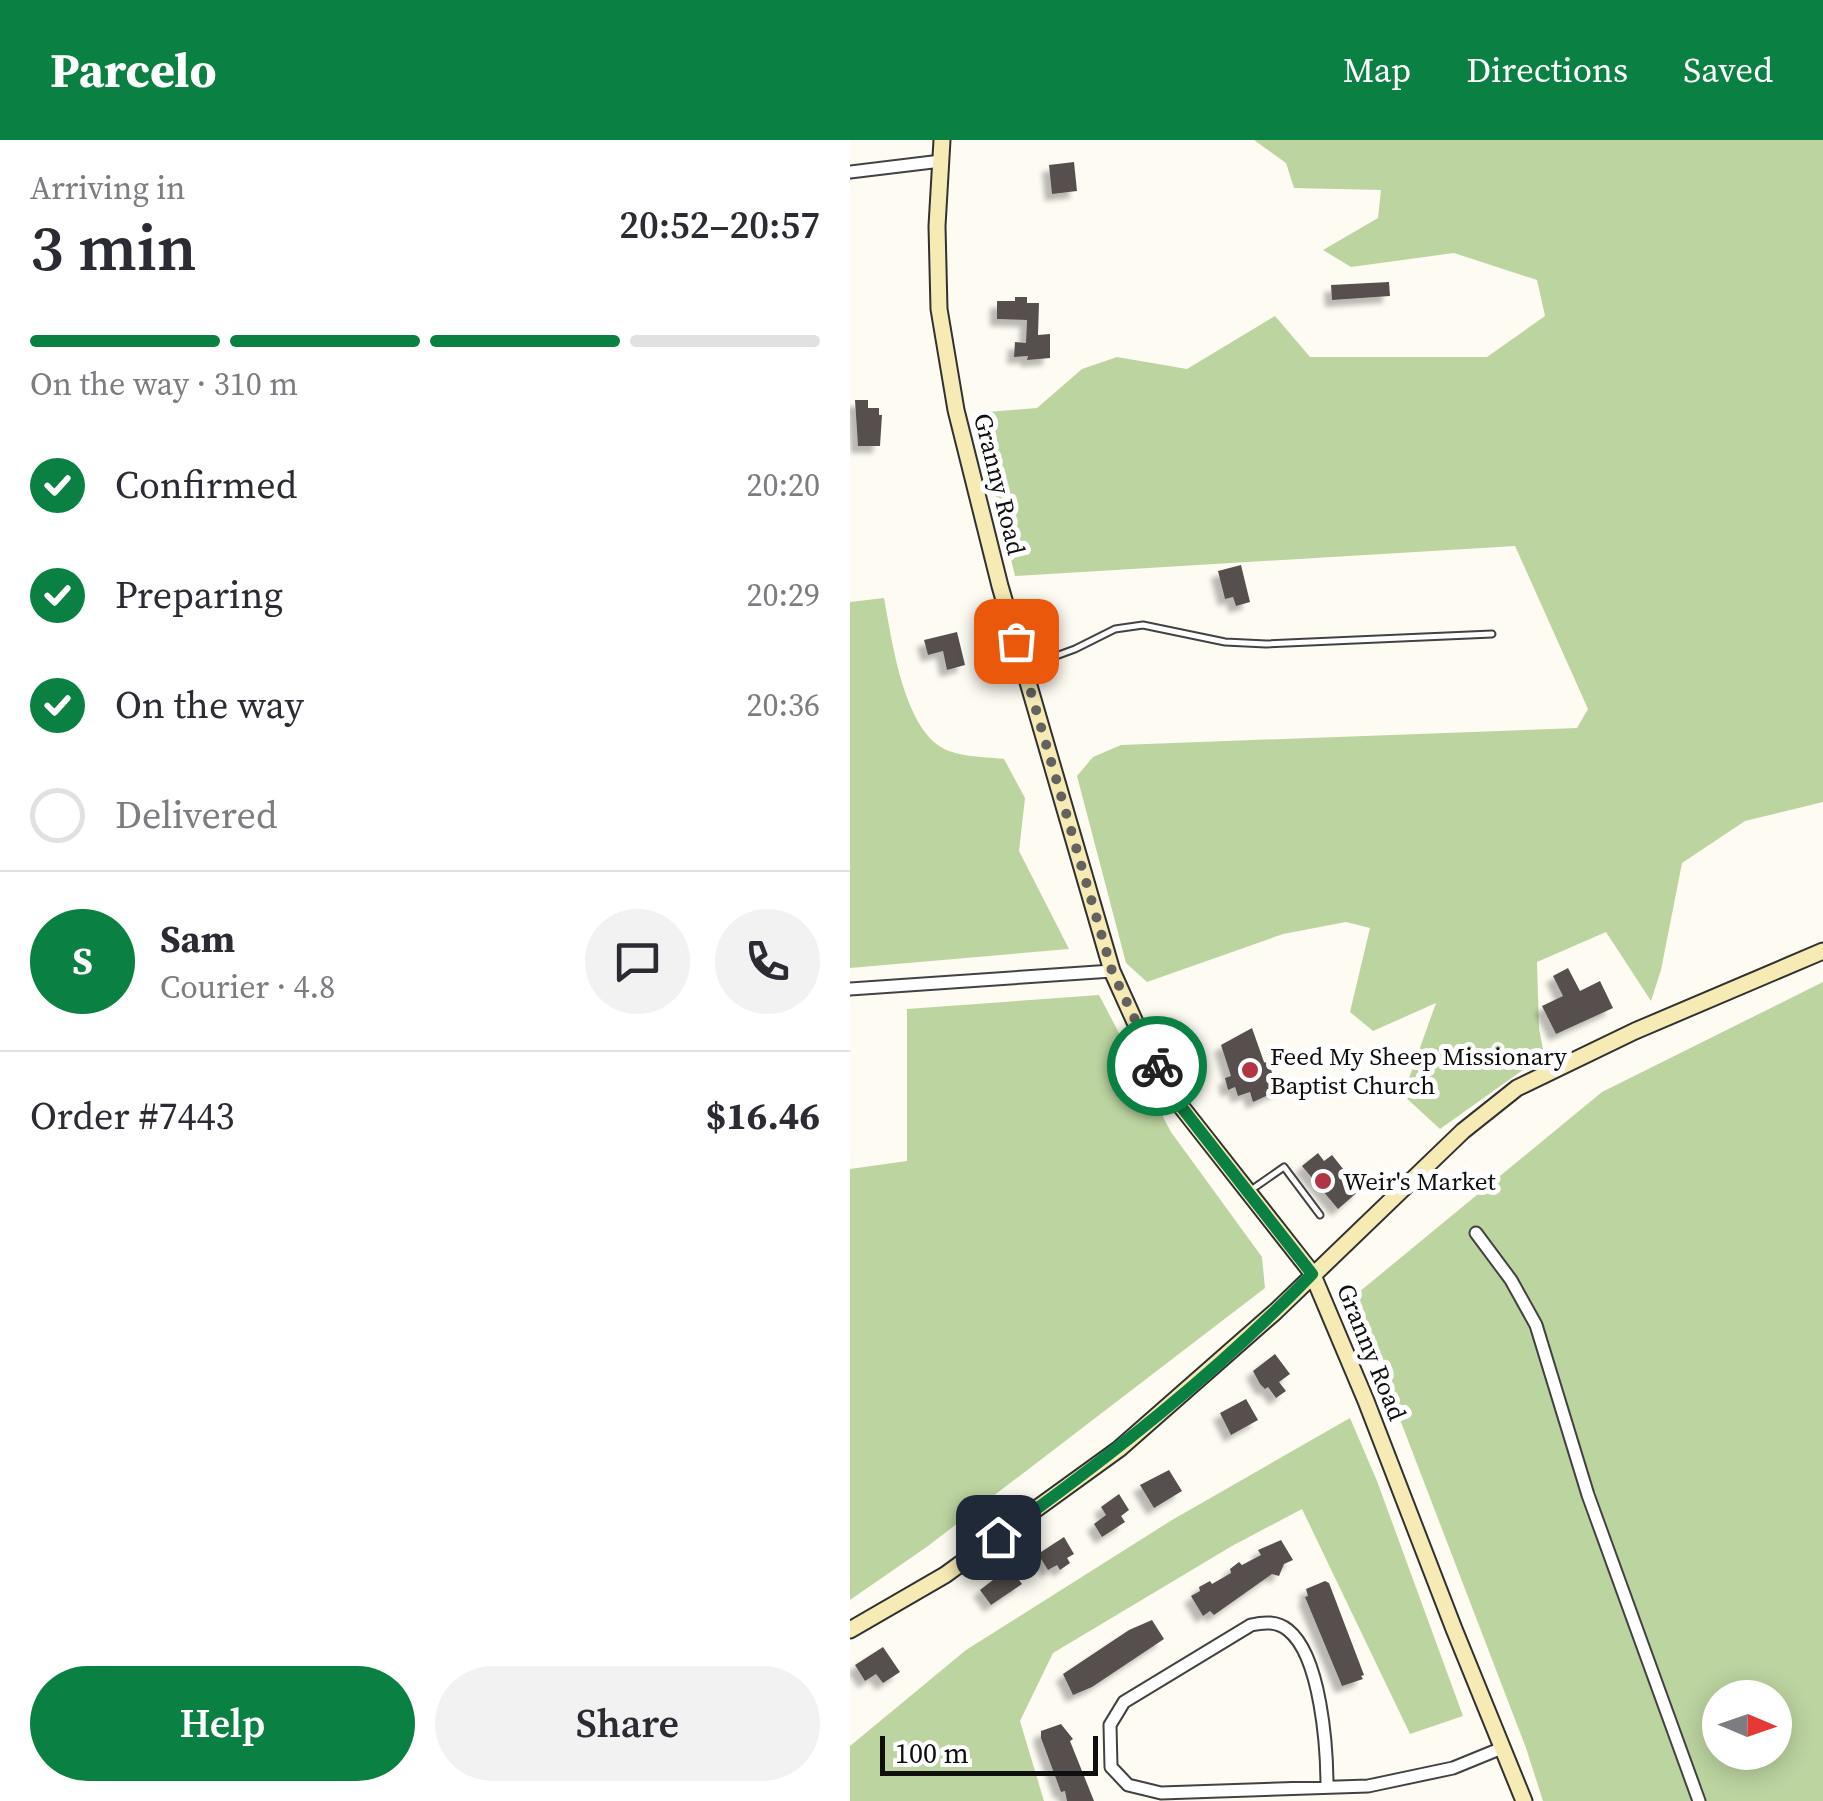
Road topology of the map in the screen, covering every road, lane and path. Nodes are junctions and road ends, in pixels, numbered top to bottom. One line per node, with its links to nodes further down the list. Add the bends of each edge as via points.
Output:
1 (942, 140): 2 (street, Granny Road)
2 (940, 161): 3 (street); 5 (street, Granny Road, via 938,274 947,360)
3 (850, 172)
4 (1492, 634): 5 (lane, via 1266,644 1143,625 1114,629)
5 (1023, 668): 7 (street, Granny Road)
6 (1823, 951): 12 (street, via 1517,1088 1462,1131)
7 (1112, 971): 8 (street); 9 (street, Granny Road, via 1176,1100)
8 (850, 989)
9 (1249, 1192): 10 (lane, via 1284,1167); 12 (street, Granny Road)
10 (1320, 1215)
11 (1476, 1233): 17 (street, via 1536,1325 1588,1495)
12 (1312, 1274): 13 (street, via 1090,1471 945,1575); 14 (street, Granny Road)
13 (850, 1630)
14 (1502, 1748): 15 (street, via 1410,1780); 16 (street, Granny Road)
15 (1327, 1787): 15 (street, via 1161,1793 1128,1785 1111,1768 1110,1724 1124,1702 1268,1621 1288,1629 1301,1648 1320,1700)
16 (1524, 1801)
17 (1699, 1801)

